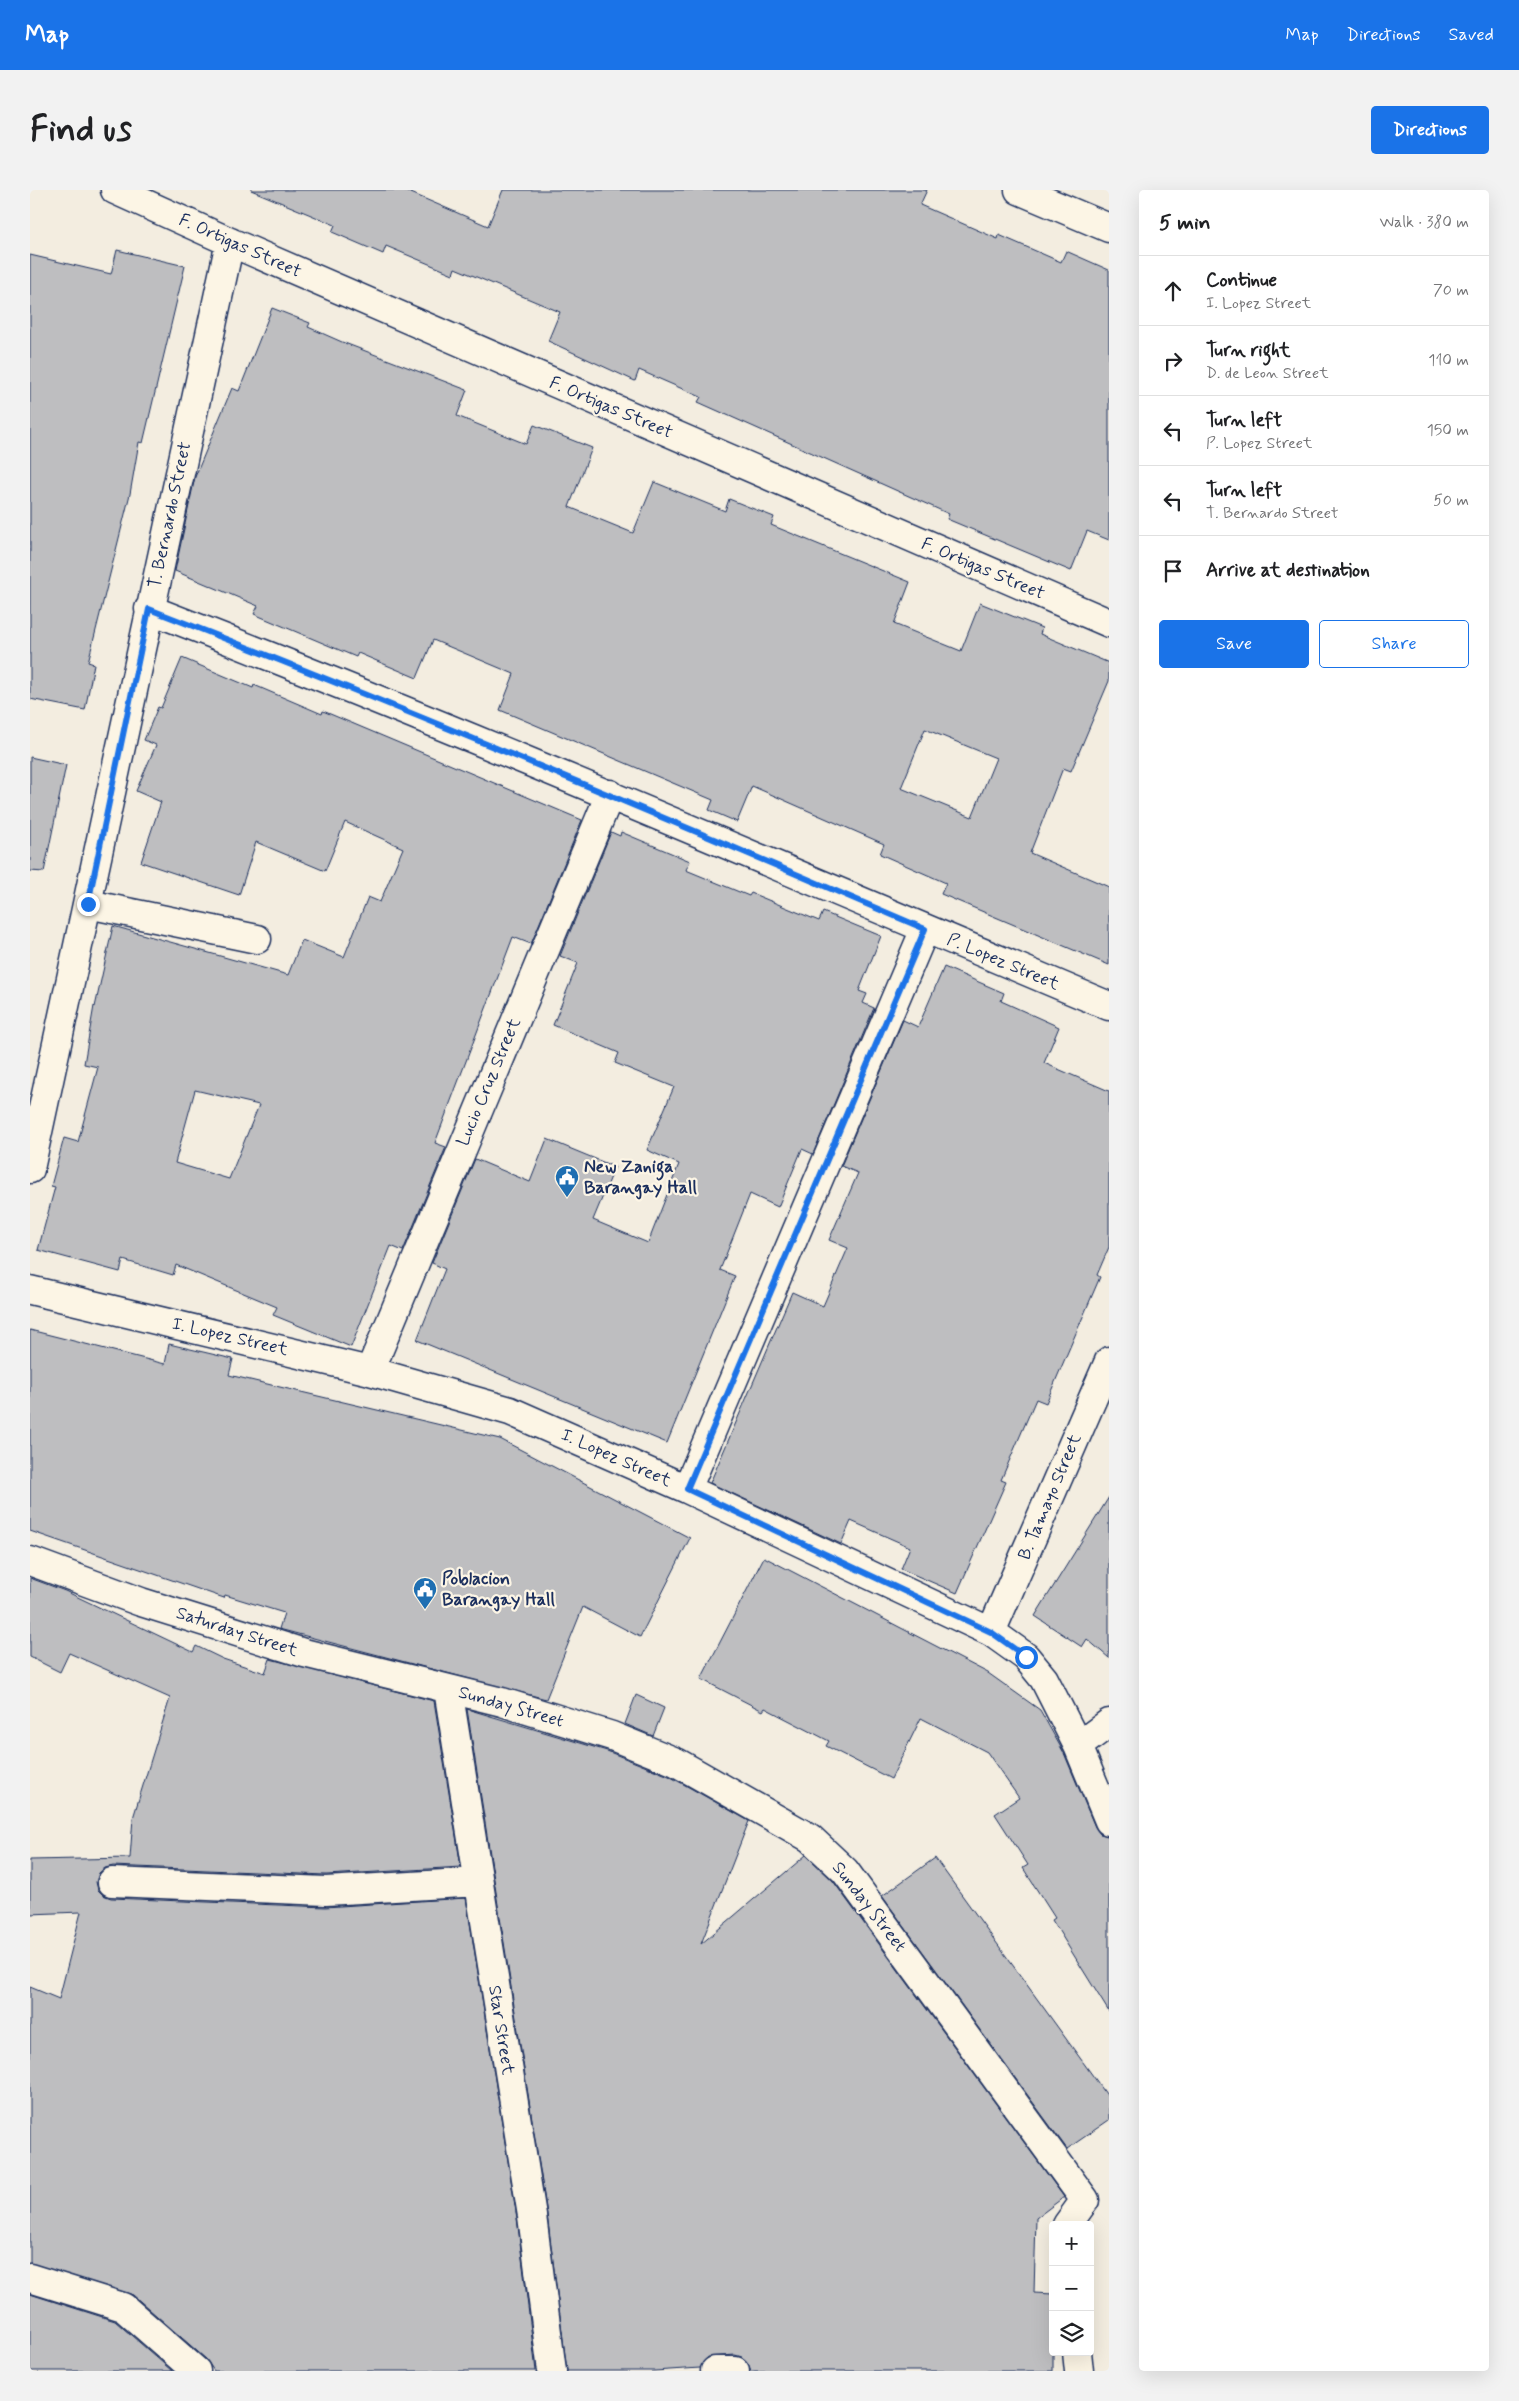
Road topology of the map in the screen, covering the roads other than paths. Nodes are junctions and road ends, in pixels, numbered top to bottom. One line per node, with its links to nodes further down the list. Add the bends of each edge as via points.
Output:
1 (115, 190): 4 (street, F. Ortigas Street)
2 (1019, 190): 3 (street)
3 (1109, 228)
4 (230, 242): 5 (street, T. Bernardo Street); 6 (street, F. Ortigas Street)
5 (149, 609): 7 (street, P. Lopez Street); 8 (street, T. Bernardo Street)
6 (1109, 623)
7 (610, 794): 9 (street, P. Lopez Street); 15 (street, Lucio Cruz Street)
8 (88, 904): 10 (street); 12 (street, T. Bernardo Street)
9 (925, 929): 11 (street, P. Lopez Street); 16 (street)
10 (257, 939)
11 (1109, 1006)
12 (30, 1169)
13 (30, 1290): 15 (street, I. Lopez Street)
14 (1109, 1361): 18 (street, B. Tamayo Street)
15 (370, 1370): 16 (street, I. Lopez Street, via 510,1412)
16 (687, 1489): 18 (street, I. Lopez Street)
17 (30, 1561): 19 (street, Saturday Street, via 141,1602 295,1651)
18 (991, 1632): 21 (street, I. Lopez Street, via 1026,1657 1044,1679)
19 (448, 1689): 24 (street, Star Street); 25 (street, Sunday Street, via 612,1736 676,1762 810,1838 845,1871 1085,2200)
20 (1109, 1723): 21 (street)
21 (1078, 1746): 22 (street, I. Lopez Street)
22 (1109, 1821)
23 (112, 1882): 24 (street, via 326,1891)
24 (479, 1882): 29 (street, Star Street, via 532,2216)
25 (1070, 2221)
26 (30, 2278): 28 (street, via 123,2307)
27 (1078, 2356): 32 (street)
28 (196, 2371)
29 (552, 2371)
30 (714, 2371): 31 (street)
31 (735, 2371)
32 (1080, 2371)

